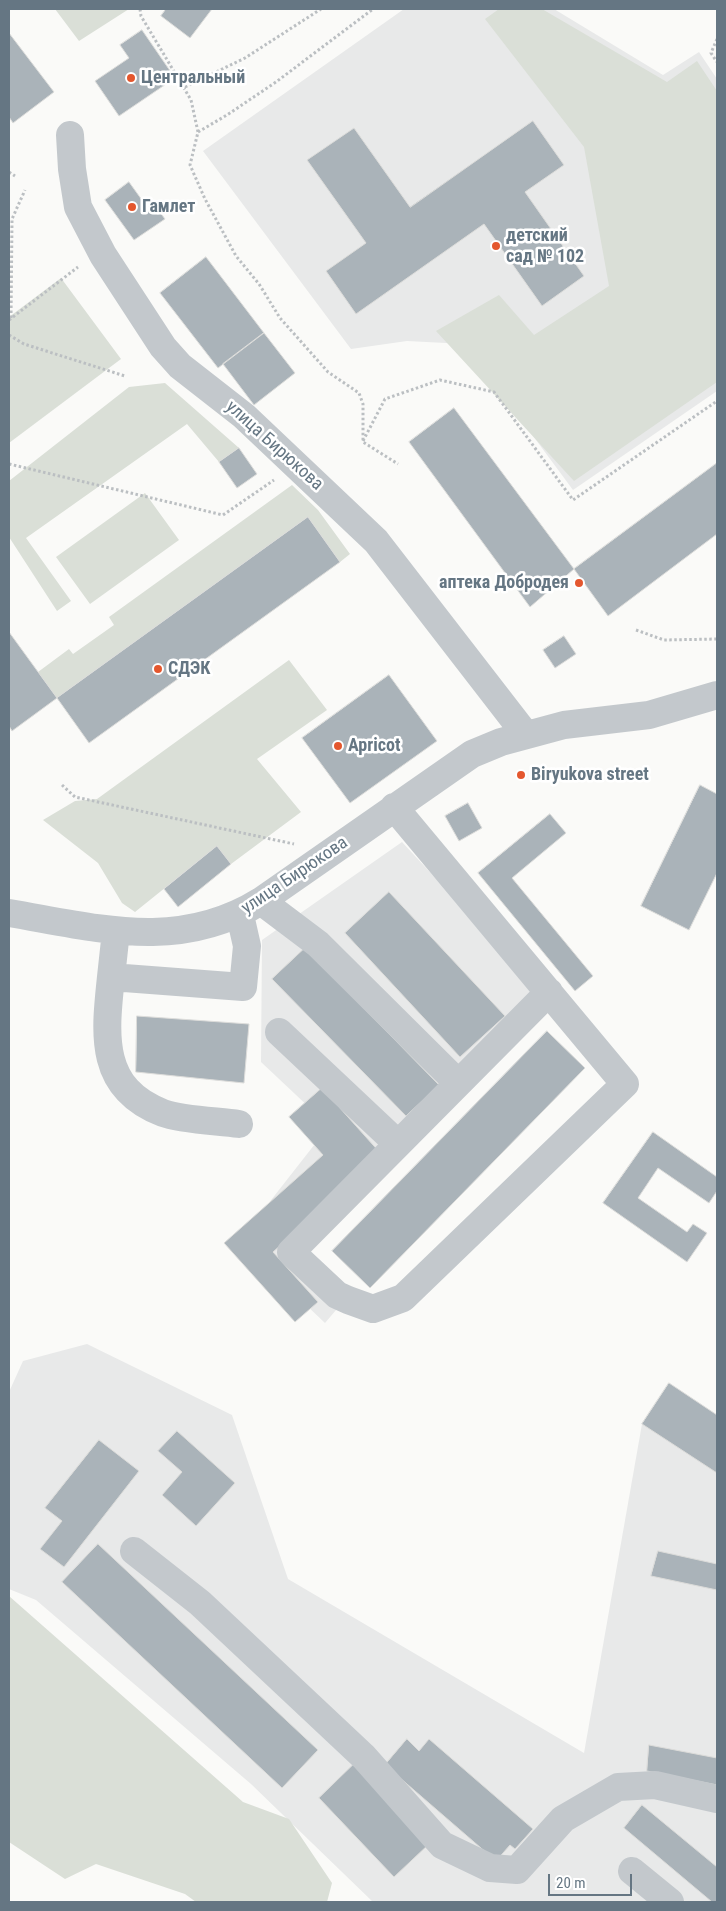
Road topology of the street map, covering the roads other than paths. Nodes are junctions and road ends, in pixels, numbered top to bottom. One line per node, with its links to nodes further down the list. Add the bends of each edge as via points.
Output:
1 (70, 135): 3 (street, улица Бирюкова, via 78,206 103,255 163,347 186,371 244,416 376,541)
2 (717, 695): 3 (street, улица Бирюкова, via 649,715 564,725)
3 (526, 735): 4 (street, улица Бирюкова, via 472,754)
4 (394, 807): 5 (street, улица Бирюкова); 9 (street)
5 (250, 908): 7 (street, улица Бирюкова, via 208,926 162,933); 8 (street, via 243,987); 11 (street, via 318,944)
6 (9, 913): 7 (street, улица Бирюкова)
7 (116, 931): 8 (street)
8 (112, 978): 12 (street, via 106,1021 107,1049 116,1074 137,1098 164,1113)
9 (549, 992): 11 (street); 13 (street, via 625,1084 403,1298 373,1308 337,1295 291,1252)
10 (278, 1032): 13 (street)
11 (458, 1083): 13 (street)
12 (239, 1124)
13 (398, 1144)
14 (134, 1551): 15 (street, via 200,1603 364,1757 442,1845 490,1868 517,1870 564,1819 618,1787 655,1785)
15 (717, 1799)
16 (632, 1871): 17 (street)
17 (670, 1902)

